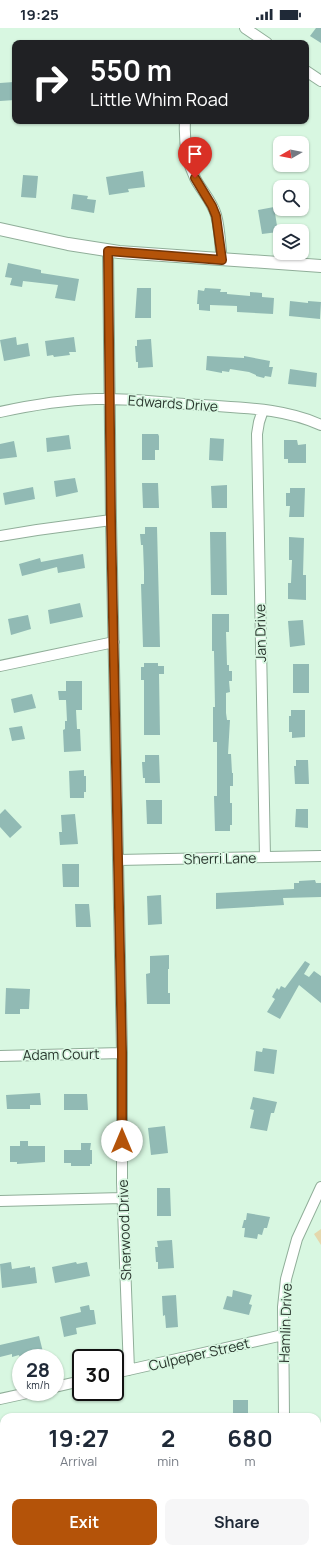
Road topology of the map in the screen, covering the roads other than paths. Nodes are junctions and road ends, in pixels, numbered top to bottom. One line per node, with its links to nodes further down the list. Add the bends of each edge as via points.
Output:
1 (245, 28): 2 (street)
2 (263, 40)
3 (309, 72): 4 (street)
4 (321, 81)
5 (185, 124): 8 (street, via 185,147 189,163 216,216)
6 (0, 229): 7 (street)
7 (108, 251): 8 (street); 10 (street, Sherwood Drive)
8 (222, 260): 9 (street)
9 (321, 266)
10 (109, 399): 11 (street, Edwards Drive); 12 (street, Edwards Drive, via 60,401); 14 (street, Sherwood Drive)
11 (263, 410): 13 (street, Edwards Drive, via 287,414); 19 (street, Jan Drive, via 257,434)
12 (0, 412)
13 (321, 425)
14 (111, 520): 15 (street); 16 (street, Sherwood Drive)
15 (0, 536)
16 (114, 642): 17 (street); 20 (street, Sherwood Drive)
17 (0, 666)
18 (321, 856): 19 (street, Sherri Lane)
19 (265, 857): 20 (street, Sherri Lane)
20 (118, 860): 21 (street, Sherwood Drive)
21 (122, 1052): 22 (street, Adam Court); 24 (street, Sherwood Drive)
22 (0, 1056)
23 (321, 1187): 26 (street, Hamlin Drive, via 297,1239 289,1265 283,1307)
24 (123, 1198): 25 (street); 27 (street, Sherwood Drive)
25 (0, 1201)
26 (283, 1335): 27 (street, Culpeper Street); 31 (street, Hamlin Drive)
27 (129, 1370): 28 (street, Culpeper Street)
28 (124, 1371)
29 (12, 1396): 30 (street)
30 (0, 1399)
31 (284, 1413)

